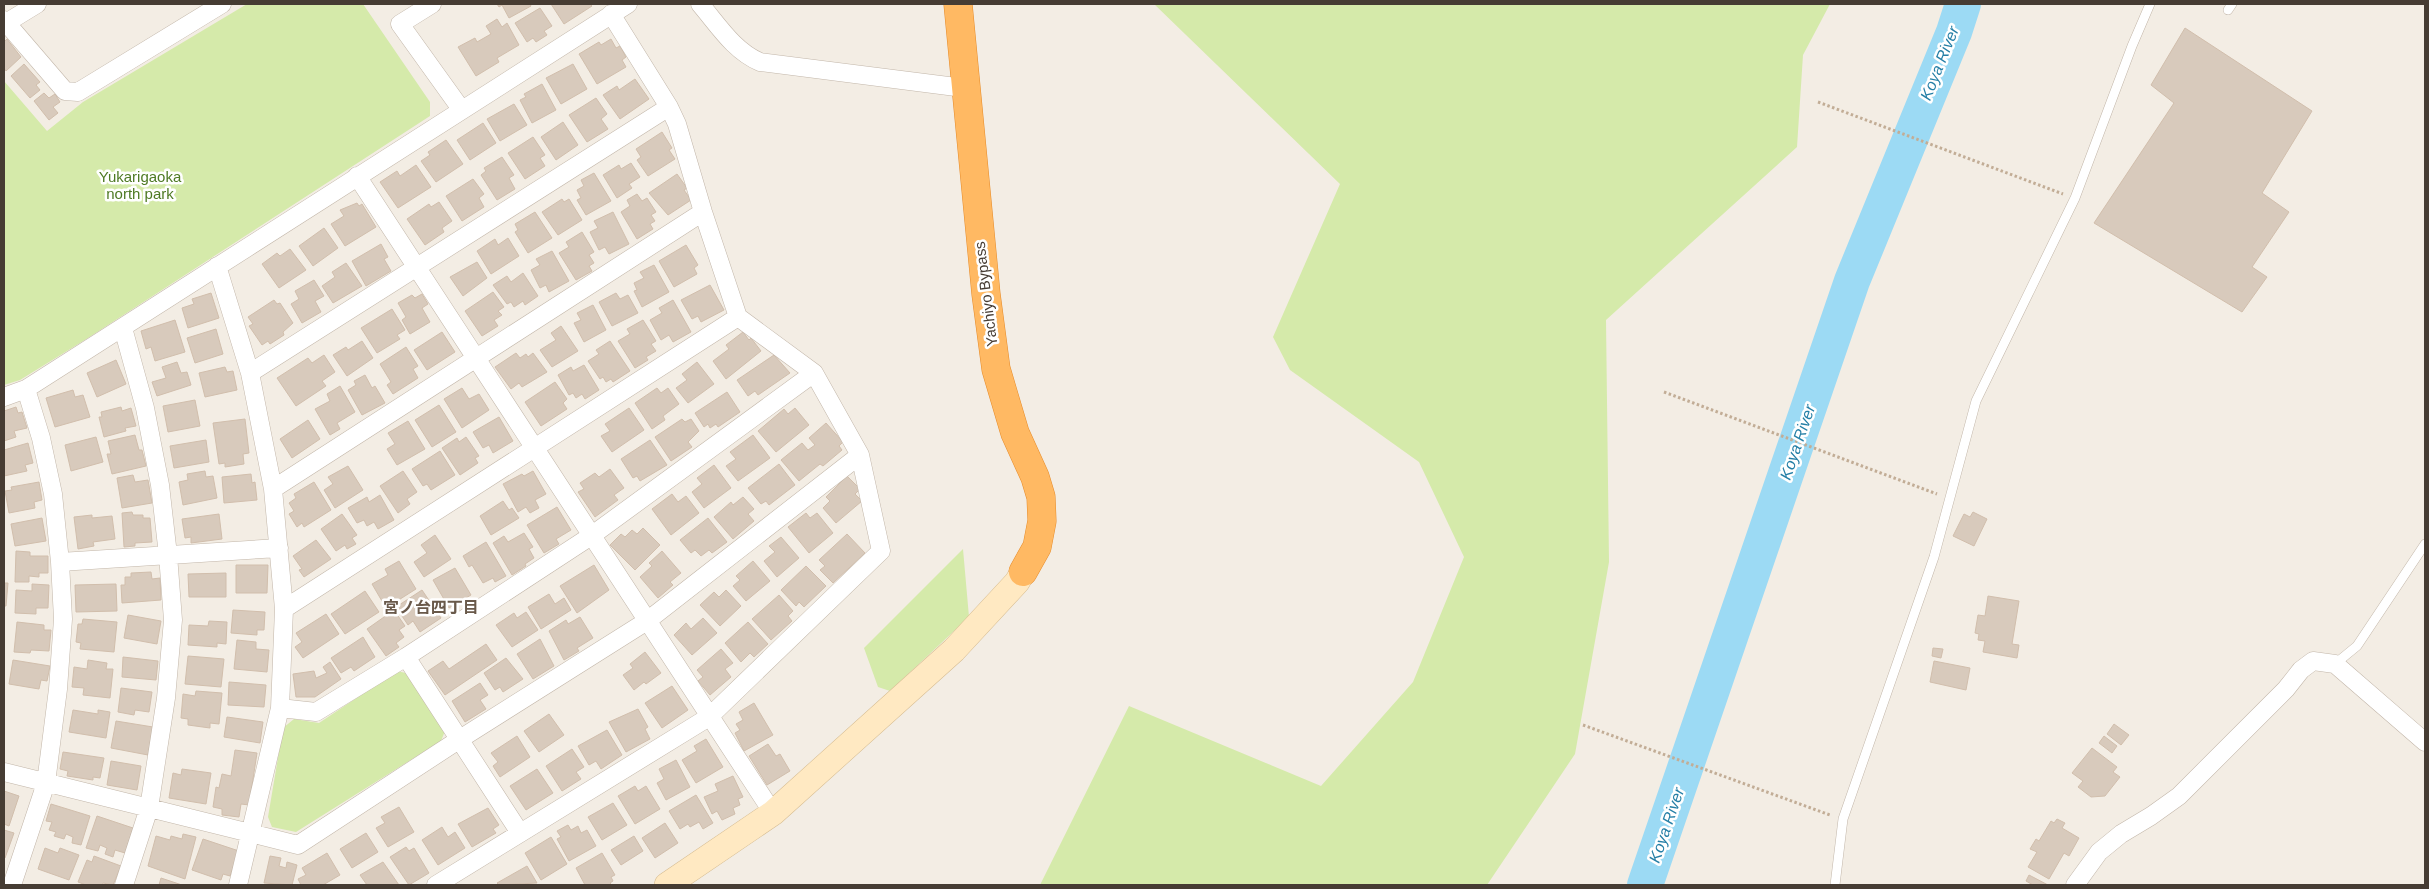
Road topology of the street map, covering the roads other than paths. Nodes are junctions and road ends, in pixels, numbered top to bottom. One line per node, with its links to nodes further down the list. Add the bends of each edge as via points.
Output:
1 (37, 4): 9 (street)
2 (222, 4): 9 (street, via 78,92 65,91)
3 (432, 4): 12 (street, via 400,24)
4 (628, 4): 8 (street)
5 (700, 4): 10 (street, via 736,47 760,62)
6 (958, 4): 10 (highway, Yachiyo Bypass)
7 (2150, 4): 52 (lane, via 2075,198 1976,401 1934,557 1843,819)
8 (611, 14): 11 (street); 12 (street)
9 (5, 22)
10 (964, 88): 32 (highway, Yachiyo Bypass, via 998,381 1041,498 1042,521 1037,547)
11 (669, 107): 14 (street, via 677,124); 16 (street)
12 (461, 109): 13 (street)
13 (357, 176): 15 (street); 16 (street)
14 (702, 212): 17 (street); 19 (street)
15 (217, 266): 18 (street); 20 (street)
16 (416, 267): 19 (street); 20 (street)
17 (738, 317): 21 (street); 24 (street)
18 (123, 328): 22 (street); 30 (street, via 145,408 160,485)
19 (476, 358): 24 (street); 26 (street)
20 (250, 373): 26 (street)
21 (814, 373): 25 (street); 27 (street)
22 (26, 390): 23 (street); 31 (street, via 42,438 53,494)
23 (4, 397)
24 (534, 448): 27 (street); 33 (street)
25 (860, 455): 34 (street); 38 (street, via 881,551)
26 (273, 489): 29 (street)
27 (592, 536): 34 (street); 35 (street)
28 (2425, 544): 36 (lane, via 2357,646)
29 (279, 548): 30 (street); 33 (street)
30 (168, 555): 31 (street); 43 (street, via 172,630 166,698)
31 (60, 562): 42 (street, via 62,628)
32 (1023, 572): 44 (street, via 954,650)
33 (284, 609): 37 (street)
34 (647, 621): 38 (street); 39 (street)
35 (406, 657): 37 (street, via 316,712); 39 (street)
36 (2335, 664): 40 (street); 53 (street, via 2313,662 2301,670 2286,689 2178,796 2099,852)
37 (280, 708): 45 (street)
38 (709, 716): 44 (street); 46 (street)
39 (460, 740): 45 (street, via 298,845); 46 (street)
40 (2425, 742)
41 (4, 772): 42 (street)
42 (46, 783): 43 (street); 47 (street)
43 (149, 808): 45 (street); 48 (street)
44 (772, 813): 51 (street)
45 (252, 833): 49 (street)
46 (520, 833): 50 (street)
47 (12, 885)
48 (124, 885)
49 (238, 885)
50 (436, 885)
51 (667, 885)
52 (1835, 885)
53 (2075, 885)

